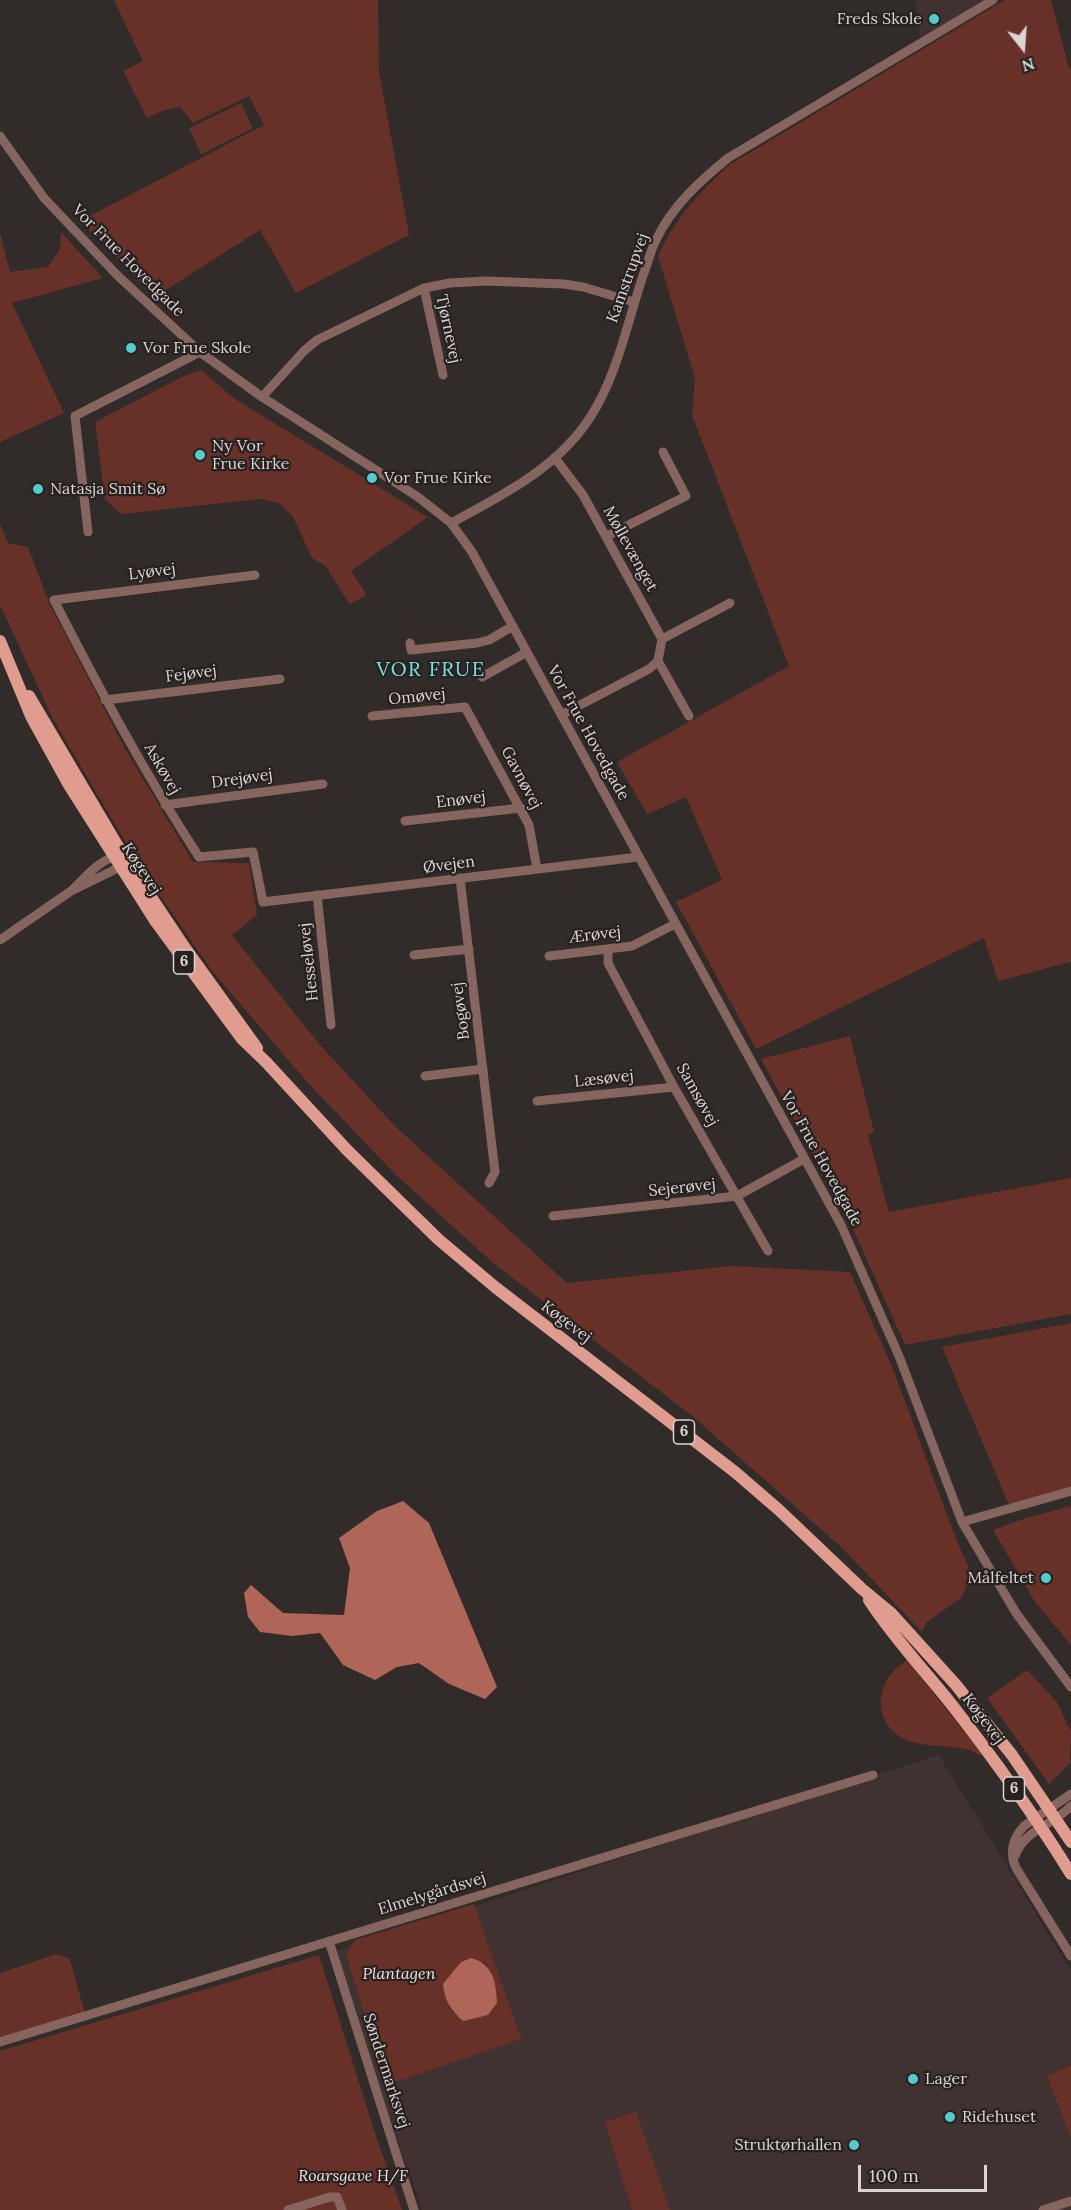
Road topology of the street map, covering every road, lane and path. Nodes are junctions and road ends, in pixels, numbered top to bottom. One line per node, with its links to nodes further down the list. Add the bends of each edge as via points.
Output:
1 (993, 0): 4 (street, Kamstrupvej, via 728,158 700,181 679,203 656,239)
2 (0, 136): 5 (street, Vor Frue Hovedgade, via 51,205 117,275)
3 (424, 288): 4 (street, via 486,281 564,284); 6 (street, Tjørnevej); 7 (street, via 317,340)
4 (634, 302): 9 (street, Kamstrupvej, via 603,394 577,436)
5 (200, 352): 7 (street, Vor Frue Hovedgade); 11 (street, via 75,416)
6 (443, 375)
7 (262, 398): 10 (street, Vor Frue Hovedgade, via 418,497)
8 (663, 452): 12 (street, via 686,496)
9 (555, 458): 10 (street, Kamstrupvej, via 515,488); 12 (street, Møllevænget)
10 (451, 523): 16 (street, Vor Frue Hovedgade, via 472,552)
11 (88, 532)
12 (607, 536): 17 (street, Møllevænget)
13 (255, 575): 14 (street, Lyøvej)
14 (54, 600): 24 (street, Askøvej)
15 (730, 603): 17 (street)
16 (513, 626): 19 (street, via 477,643 411,650); 20 (street, Vor Frue Hovedgade)
17 (662, 639): 21 (street)
18 (0, 641): 34 (main road, Køgevej / 6)
19 (411, 643)
20 (527, 652): 22 (street); 26 (street, Vor Frue Hovedgade)
21 (658, 660): 26 (street, via 649,669); 28 (street)
22 (482, 677)
23 (280, 679): 24 (street, Fejøvej)
24 (105, 700): 30 (street, Askøvej)
25 (465, 706): 27 (street, Omøvej); 31 (street, Gavnøvej)
26 (561, 715): 33 (street, Vor Frue Hovedgade)
27 (372, 716)
28 (689, 716)
29 (323, 784): 30 (street, Drejøvej)
30 (165, 805): 38 (street, Askøvej, via 198,857 253,852)
31 (521, 808): 32 (street, Enøvej); 35 (street, Gavnøvej, via 533,838)
32 (405, 821)
33 (638, 857): 35 (street, Øvejen); 39 (street, Vor Frue Hovedgade)
34 (118, 859): 40 (street, via 94,869 71,891); 57 (main road, Køgevej / 6, via 266,1062 384,1188 438,1239 530,1315 735,1472)
35 (537, 869): 36 (street, Øvejen)
36 (460, 878): 37 (street, Øvejen); 41 (street, Bogøvej)
37 (317, 896): 38 (street, Øvejen); 45 (street, Hesseløvej)
38 (263, 902)
39 (675, 924): 42 (street, Ærøvej, via 632,946); 50 (street, Vor Frue Hovedgade)
40 (0, 940)
41 (469, 949): 43 (street); 46 (street, Bogøvej)
42 (608, 949): 44 (street, Ærøvej); 48 (street, Samsøvej, via 608,963)
43 (414, 955)
44 (549, 956)
45 (331, 1025)
46 (483, 1069): 47 (street); 51 (street, Bogøvej, via 495,1172)
47 (425, 1076)
48 (674, 1087): 49 (street, Læsøvej); 52 (street, Samsøvej)
49 (537, 1101)
50 (804, 1159): 52 (street, Sejerøvej); 56 (street, Vor Frue Hovedgade, via 870,1288)
51 (489, 1183)
52 (737, 1196): 53 (street, Sejerøvej); 54 (street, Samsøvej)
53 (553, 1216)
54 (768, 1251)
55 (1071, 1491): 56 (street)
56 (962, 1522): 58 (street, Vor Frue Hovedgade, via 1016,1613)
57 (862, 1589): 62 (main road, Køgevej / 6, via 891,1613 956,1685); 63 (main road, Køgevej / 6)
58 (1071, 1687)
59 (873, 1775): 66 (street, Elmelygårdsvej)
60 (1071, 1794): 62 (street)
61 (1071, 1806): 62 (street)
62 (1053, 1815): 63 (street); 64 (main road, Køgevej / 6)
63 (1038, 1823): 65 (main road, Køgevej / 6); 67 (street, via 1021,1843 1014,1858 1016,1868)
64 (1071, 1842)
65 (1071, 1874)
66 (329, 1941): 68 (street, Elmelygårdsvej); 72 (street, Søndermarksvej)
67 (1071, 1956)
68 (0, 2043)
69 (1071, 2201): 73 (street)
70 (288, 2210): 71 (street, via 330,2197 337,2198)
71 (342, 2210)
72 (414, 2210)
73 (1043, 2210)

